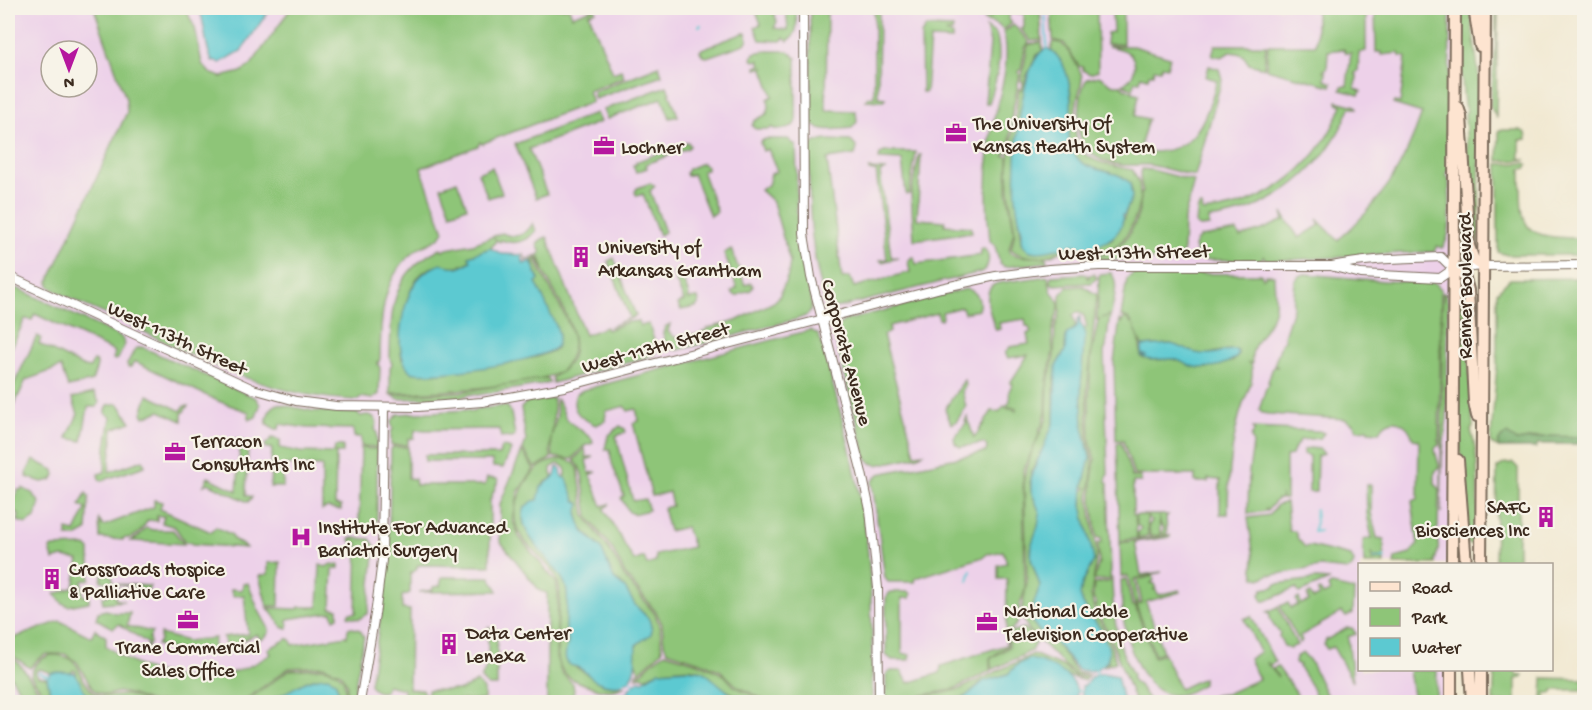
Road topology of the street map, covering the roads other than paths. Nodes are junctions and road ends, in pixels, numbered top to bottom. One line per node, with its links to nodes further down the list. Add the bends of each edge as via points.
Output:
1 (803, 8): 12 (street, Corporate Avenue, via 803,221)
2 (1455, 8): 6 (main road, Renner Boulevard)
3 (1474, 8): 5 (main road)
4 (1485, 8): 5 (main road, Renner Boulevard)
5 (1484, 69): 9 (main road, Renner Boulevard)
6 (1454, 98): 9 (main road, via 1461,116 1469,246 1474,260); 10 (main road, Renner Boulevard)
7 (1584, 265): 9 (street, West 113th Street)
8 (1332, 266): 10 (street, West 113th Street, via 1361,274 1440,278); 10 (street, West 113th Street, via 1359,260 1441,257); 12 (street, West 113th Street, via 1099,266 1021,272)
9 (1483, 266): 10 (street, West 113th Street); 14 (main road, Renner Boulevard)
10 (1453, 269): 14 (main road, via 1464,275 1468,290 1474,402); 15 (main road, Renner Boulevard)
11 (8, 276): 13 (street, West 113th Street, via 253,390 315,404)
12 (823, 319): 13 (street, West 113th Street, via 530,395 458,405); 23 (street, Corporate Avenue, via 870,510 878,588)
13 (384, 407): 22 (street, via 382,560)
14 (1481, 440): 18 (main road, Renner Boulevard)
15 (1452, 443): 16 (main road, Renner Boulevard); 17 (main road, via 1458,456)
16 (1452, 563)
17 (1466, 563)
18 (1480, 563)
19 (1451, 671): 24 (main road)
20 (1470, 671): 25 (main road)
21 (1481, 671): 26 (main road)
22 (360, 702)
23 (879, 702)
24 (1451, 702)
25 (1472, 702)
26 (1481, 702)

